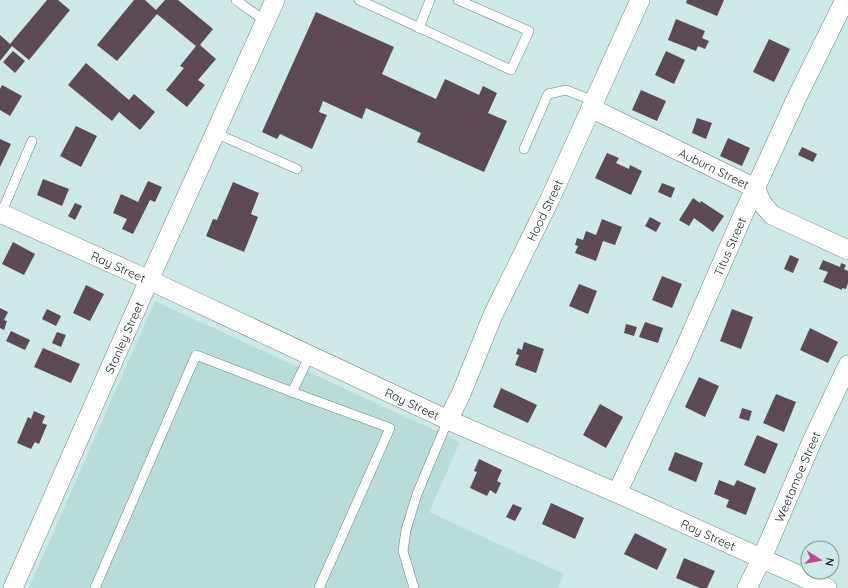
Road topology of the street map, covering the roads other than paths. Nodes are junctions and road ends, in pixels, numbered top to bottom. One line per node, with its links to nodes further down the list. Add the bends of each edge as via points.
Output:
1 (236, 0): 8 (lane)
2 (275, 0): 8 (street, Stanley Street)
3 (359, 0): 9 (lane)
4 (430, 0): 9 (lane)
5 (458, 0): 9 (lane, via 529,31 511,70)
6 (640, 0): 10 (street, Hood Street)
7 (844, 0): 15 (street, Titus Street)
8 (265, 21): 11 (street, Stanley Street)
9 (419, 28)
10 (593, 104): 13 (lane, via 566,90 548,94); 15 (street, Auburn Street); 22 (street, Hood Street, via 493,315)
11 (215, 134): 14 (lane); 18 (street, Stanley Street)
12 (32, 141): 16 (lane)
13 (524, 149)
14 (297, 169)
15 (755, 188): 17 (street, Auburn Street, via 762,203 772,215); 23 (street, Titus Street)
16 (0, 214): 18 (street, Ray Street)
17 (848, 250)
18 (149, 280): 19 (street, Ray Street); 25 (street, Stanley Street)
19 (310, 355): 21 (lane); 22 (street, Ray Street)
20 (848, 365): 24 (street, Weetamoe Street)
21 (292, 392): 26 (lane, via 196,355); 27 (lane, via 390,428)
22 (448, 420): 23 (street, Ray Street); 28 (lane, via 417,494 406,530 402,551)
23 (617, 494): 24 (street, Ray Street)
24 (762, 558): 29 (street, Weetamoe Street); 30 (street, Ray Street)
25 (13, 588)
26 (95, 588)
27 (319, 588)
28 (414, 588)
29 (747, 588)
30 (827, 588)

